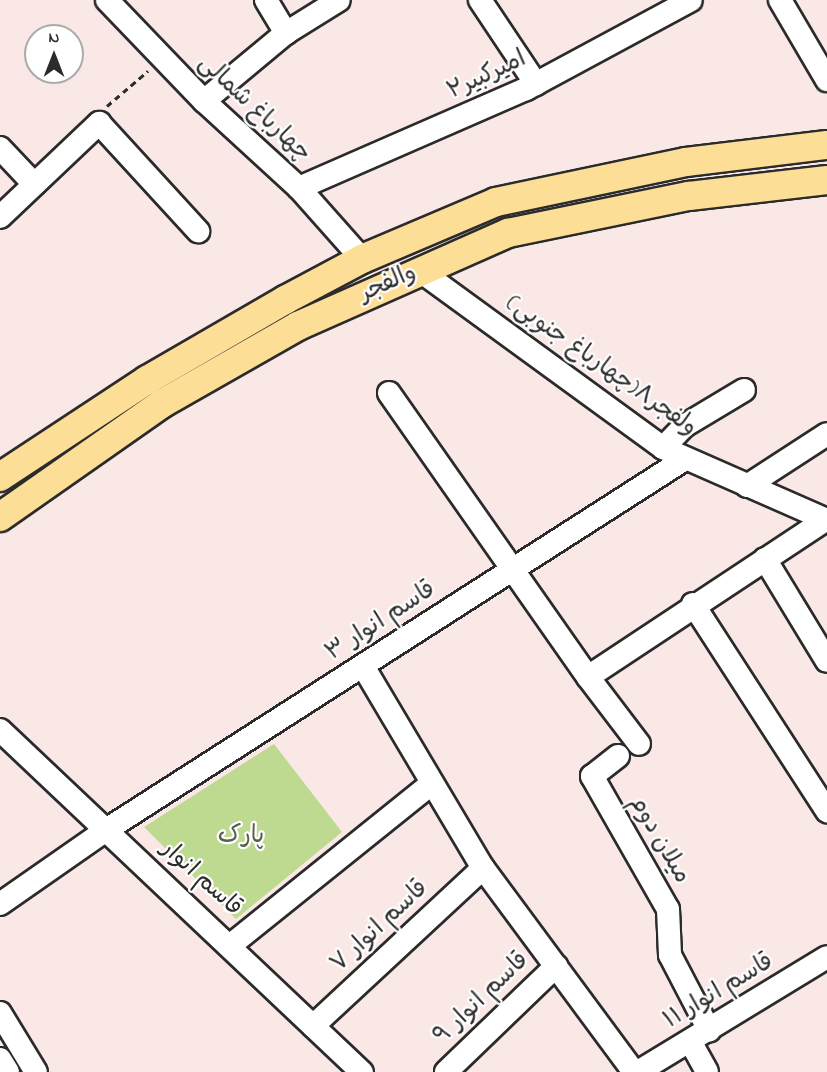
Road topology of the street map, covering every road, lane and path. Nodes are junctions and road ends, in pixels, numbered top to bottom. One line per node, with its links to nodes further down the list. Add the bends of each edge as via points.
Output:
1 (107, 0): 8 (street, چهارباغ شمالی)
2 (266, 0): 7 (street)
3 (339, 0): 7 (street)
4 (480, 0): 10 (street)
5 (691, 0): 10 (street, امیرکبیر۲)
6 (780, 0): 9 (street)
7 (286, 33): 11 (street)
8 (162, 58): 11 (street, چهارباغ شمالی); 12 (path, via 103,110)
9 (827, 80)
10 (536, 84): 20 (street, امیرکبیر۲)
11 (204, 101): 20 (street, چهارباغ شمالی)
12 (99, 123): 18 (street); 23 (street)
13 (827, 145): 15 (main road, والفجر)
14 (0, 148): 18 (street)
15 (764, 153): 16 (main road, والفجر); 19 (main road, via 761,172)
16 (686, 162): 21 (main road, via 696,178); 24 (main road, والفجر, via 496,202)
17 (827, 180): 19 (main road, والفجر)
18 (34, 184): 22 (street)
19 (772, 187): 21 (main road, والفجر)
20 (299, 188): 24 (street, چهارباغ شمالی)
21 (689, 195): 25 (main road, والفجر, via 508,233)
22 (0, 217)
23 (198, 231)
24 (362, 259): 31 (main road, والفجر, via 147,380)
25 (419, 270): 29 (street, ولفجر۸(چهارباغ جنوبی)); 33 (main road, والفجر, via 298,326 163,403)
26 (744, 390): 29 (street, via 684,426)
27 (388, 393): 36 (street)
28 (827, 434): 32 (street)
29 (663, 448): 30 (street, ولفجر۸(چهارباغ جنوبی))
30 (684, 459): 32 (street, ولفجر۸(چهارباغ جنوبی)); 36 (street, قاسم انوار ۳)
31 (0, 477)
32 (747, 486): 34 (street, ولفجر۸(چهارباغ جنوبی))
33 (0, 517)
34 (826, 520): 35 (street)
35 (765, 559): 37 (street); 38 (street)
36 (513, 569): 39 (street, قاسم انوار ۳); 40 (street)
37 (693, 604): 40 (street); 45 (street)
38 (827, 661)
39 (363, 666): 44 (street); 46 (street, قاسم انوار ۳)
40 (588, 677): 42 (street)
41 (0, 730): 46 (street, قاسم انوار)
42 (639, 744)
43 (618, 756): 54 (street, میلان دوم, via 592,776 668,909 670,956)
44 (430, 785): 47 (street); 49 (street)
45 (827, 812)
46 (106, 830): 48 (street, قاسم انوار ۳); 49 (street, قاسم انوار)
47 (483, 868): 51 (street); 53 (street, قاسم انوار ۷)
48 (0, 904)
49 (232, 944): 53 (street, قاسم انوار)
50 (827, 957): 54 (street, قاسم انوار ۱۱)
51 (555, 966): 60 (street, قاسم انوار ۹); 61 (street)
52 (0, 1013): 58 (street)
53 (313, 1026): 59 (street, قاسم انوار)
54 (709, 1030): 55 (street, قاسم انوار ۱۱)
55 (690, 1041): 61 (street, قاسم انوار ۱۱); 62 (street)
56 (0, 1059): 57 (street)
57 (8, 1072)
58 (36, 1072)
59 (361, 1072)
60 (446, 1072)
61 (636, 1072)
62 (707, 1072)

